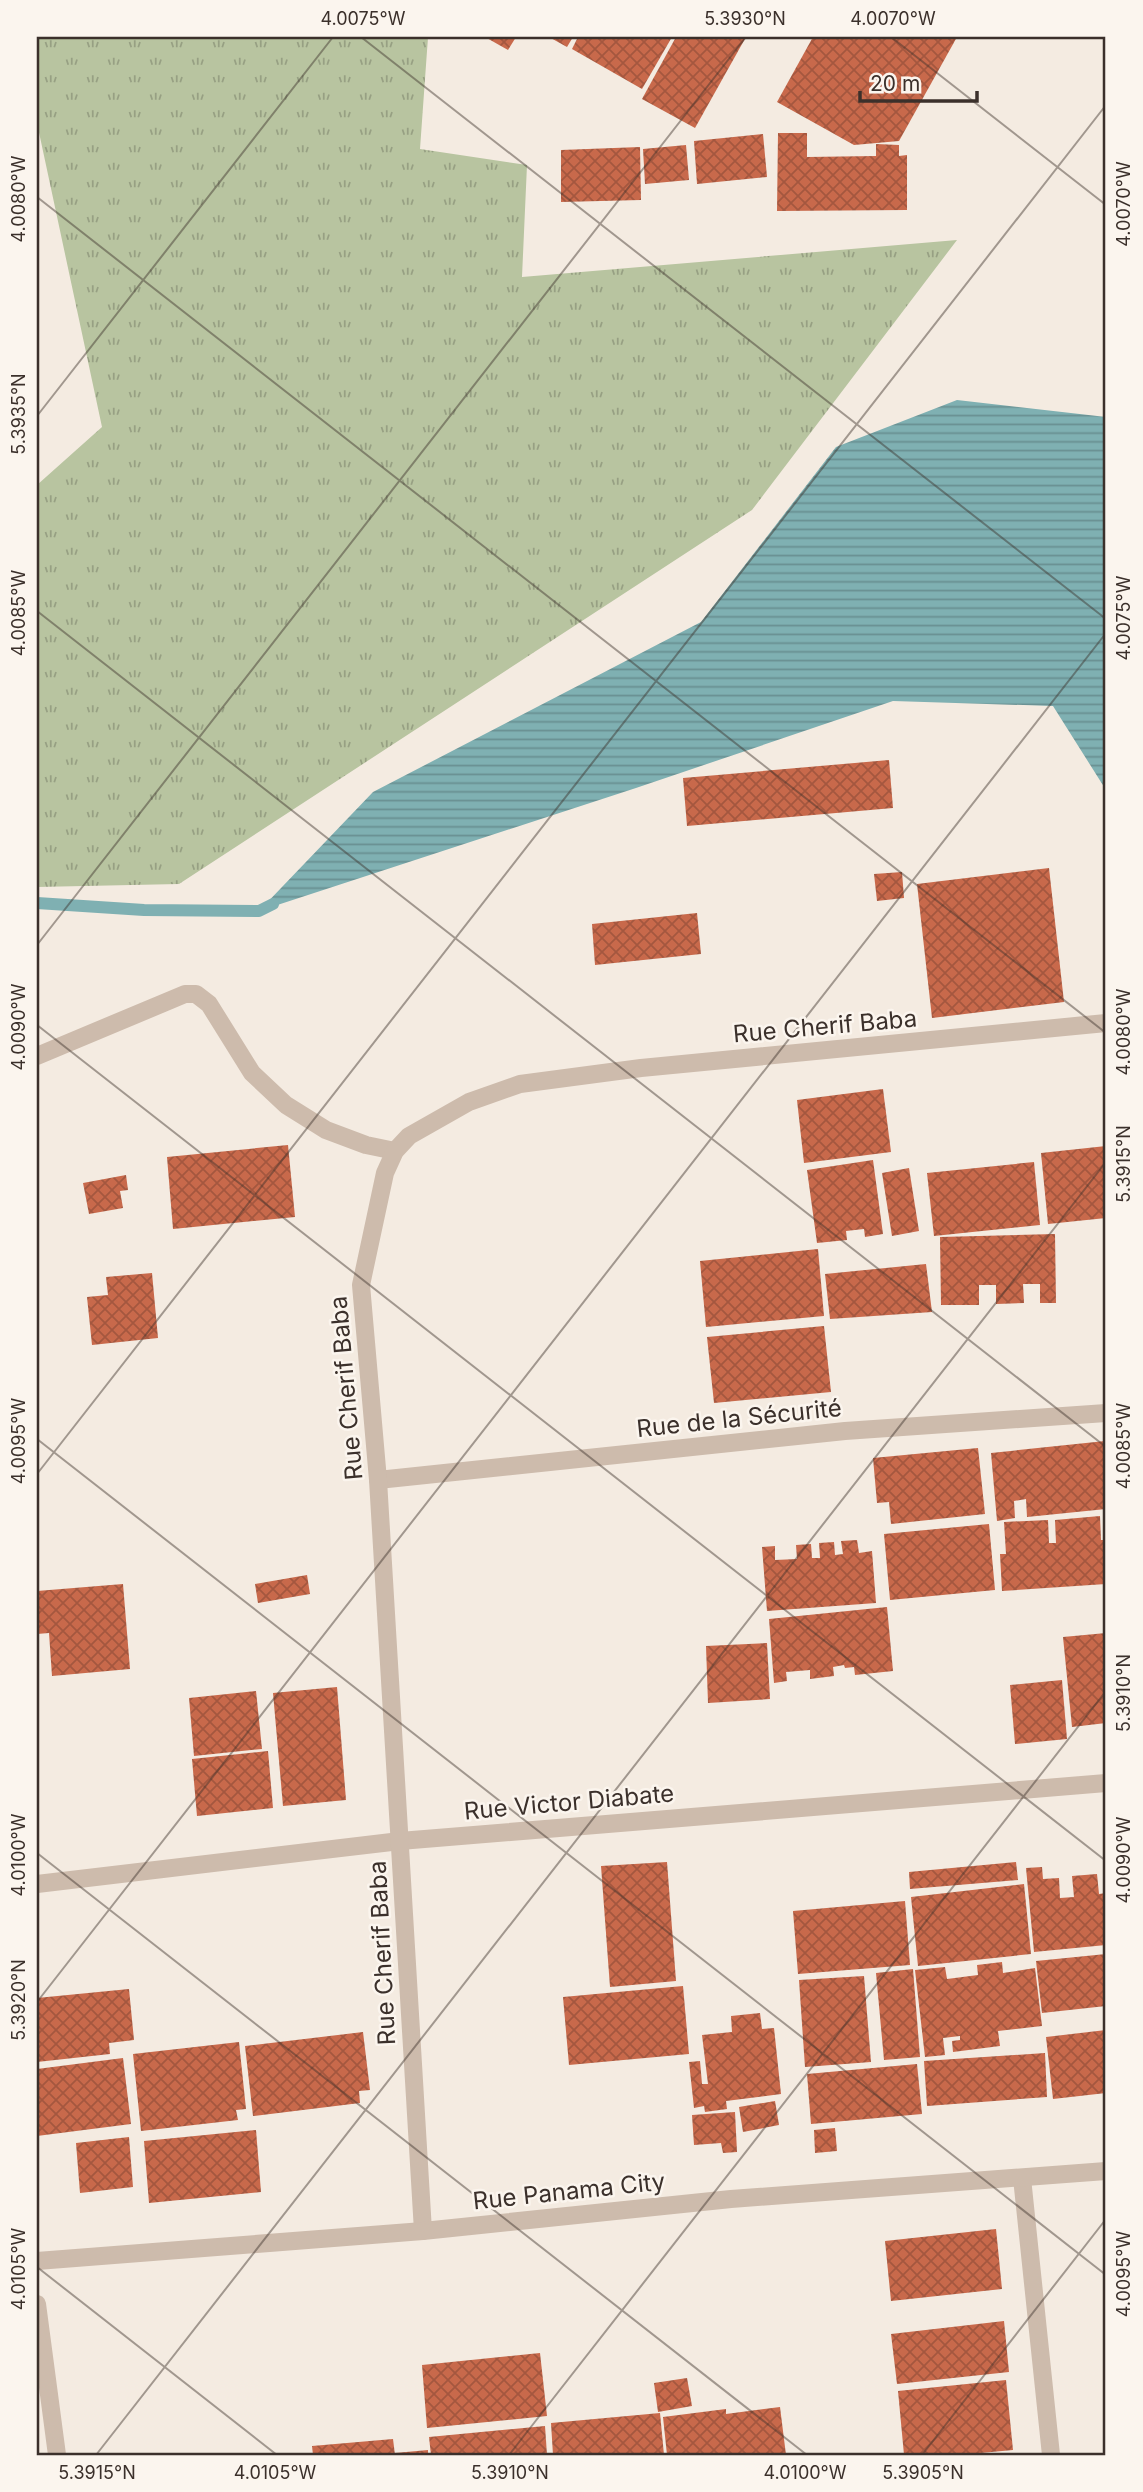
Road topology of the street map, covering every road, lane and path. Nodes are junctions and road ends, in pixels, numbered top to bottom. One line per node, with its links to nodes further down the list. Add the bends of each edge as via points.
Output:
1 (1106, 1023): 3 (street, Rue Cherif Baba, via 520,1084 469,1102 409,1136)
2 (37, 1056): 3 (street, via 185,993 196,994 209,1004 252,1073 286,1105 326,1130)
3 (395, 1151): 5 (street, Rue Cherif Baba, via 385,1173 361,1285)
4 (1106, 1413): 5 (street, Rue de la Sécurité, via 845,1431)
5 (379, 1480): 7 (street, Rue Cherif Baba)
6 (1106, 1783): 7 (street, Rue Victor Diabate)
7 (400, 1841): 8 (street, Rue Victor Diabate); 11 (street, Rue Cherif Baba)
8 (37, 1884)
9 (1106, 2171): 10 (street, Rue Panama City)
10 (1022, 2178): 11 (street, Rue Panama City, via 732,2199); 15 (street)
11 (423, 2231): 12 (street, Rue Panama City)
12 (37, 2261)
13 (37, 2304): 14 (street)
14 (57, 2455)
15 (1051, 2455)

